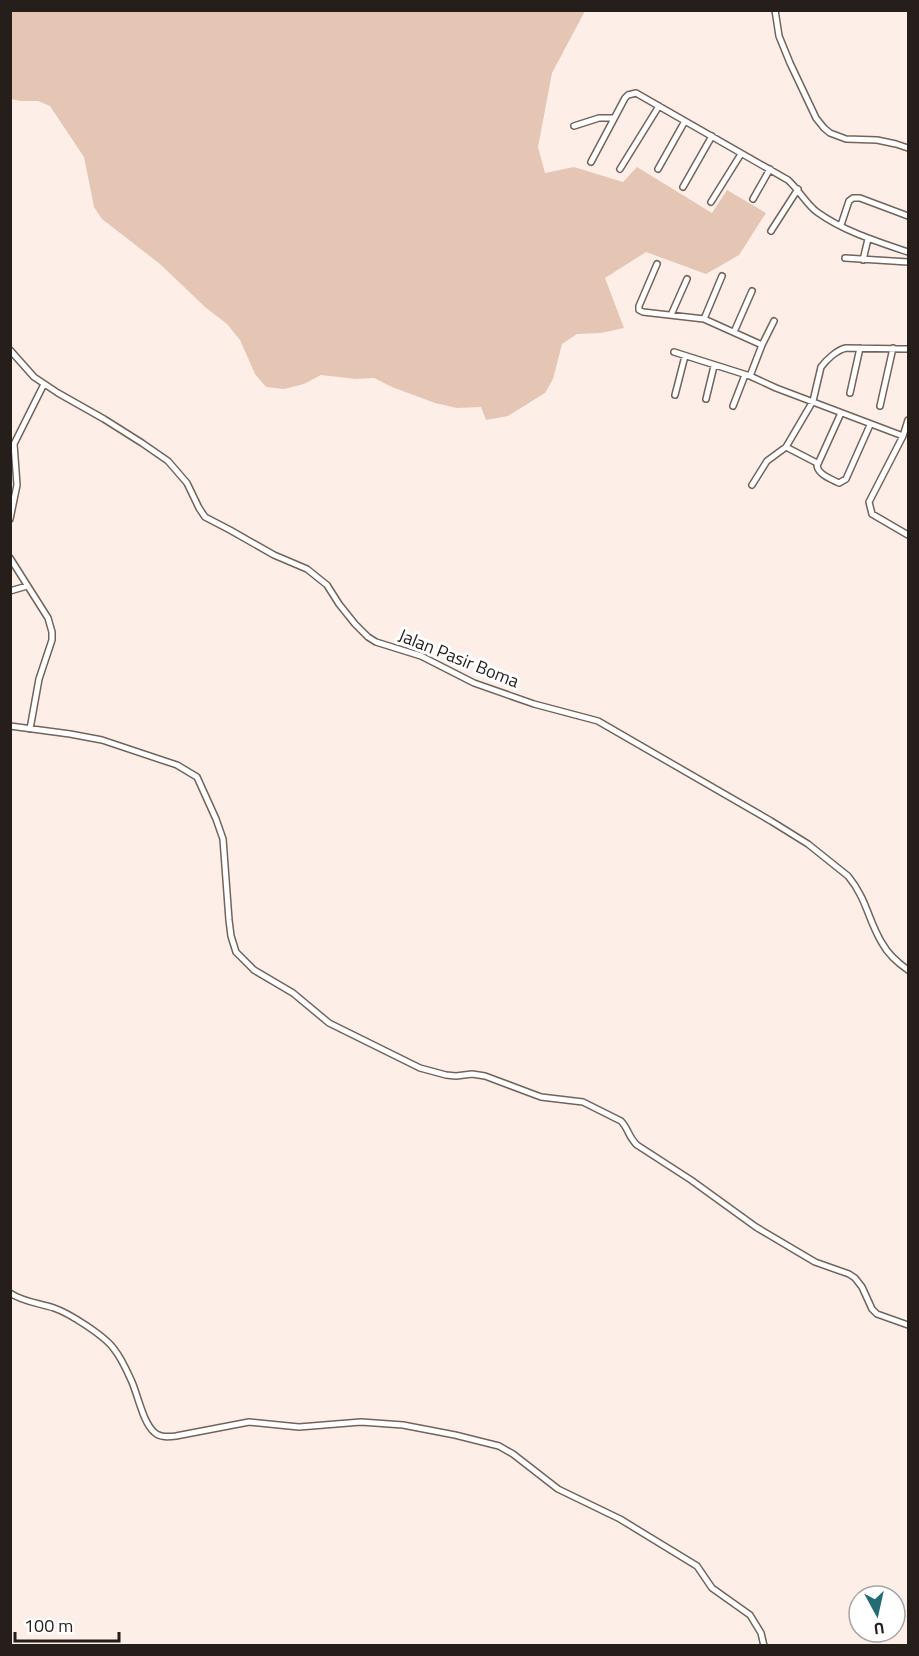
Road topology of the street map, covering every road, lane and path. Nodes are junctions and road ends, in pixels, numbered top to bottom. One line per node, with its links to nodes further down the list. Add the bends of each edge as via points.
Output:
1 (775, 10): 7 (street, via 785,51 824,128 846,139 877,140)
2 (659, 106): 3 (street, via 632,93); 4 (street); 10 (street)
3 (614, 118): 5 (street); 9 (street)
4 (685, 121): 6 (street); 11 (street)
5 (574, 126)
6 (712, 136): 8 (street); 13 (street)
7 (909, 148)
8 (741, 154): 12 (street); 16 (street)
9 (591, 162)
10 (620, 169)
11 (658, 169)
12 (770, 169): 14 (street); 15 (street)
13 (683, 187)
14 (798, 189): 18 (street, via 816,212); 19 (street)
15 (753, 199)
16 (711, 202)
17 (909, 216): 18 (street, via 853,198)
18 (841, 225): 20 (street)
19 (771, 231)
20 (868, 239): 21 (street); 23 (street)
21 (909, 252)
22 (845, 258): 23 (street)
23 (863, 260): 24 (street)
24 (909, 262)
25 (657, 264): 29 (street, via 640,311)
26 (722, 276): 30 (street)
27 (687, 279): 29 (street)
28 (752, 291): 32 (street)
29 (670, 315): 30 (street)
30 (704, 319): 32 (street)
31 (774, 321): 33 (street)
32 (734, 332): 33 (street)
33 (762, 345): 41 (street)
34 (860, 348): 35 (street); 43 (street); 46 (street, via 841,349 823,364)
35 (893, 348): 36 (street); 48 (street)
36 (909, 349)
37 (10, 350): 42 (street, Jalan Pasir Boma)
38 (674, 352): 39 (street)
39 (685, 356): 40 (street); 44 (street)
40 (714, 366): 41 (street); 45 (street)
41 (747, 375): 46 (street); 47 (street)
42 (44, 384): 56 (street, via 14,444 17,485); 63 (street, Jalan Pasir Boma, via 168,461 187,483 205,517 307,569 327,585 342,609 376,642 421,656 474,683 598,722 808,844 848,876 863,897 881,942)
43 (850, 393)
44 (675, 395)
45 (706, 399)
46 (813, 401): 49 (street); 53 (street)
47 (733, 406)
48 (880, 406)
49 (841, 413): 51 (street); 54 (street)
50 (908, 423): 52 (street)
51 (870, 425): 52 (street); 54 (street, via 846,480 839,483 820,473)
52 (903, 436): 57 (street, via 870,508 872,514)
53 (786, 447): 54 (street); 55 (street, via 767,461)
54 (817, 464)
55 (752, 485)
56 (10, 519)
57 (909, 535)
58 (10, 558): 59 (street)
59 (27, 586): 60 (street); 62 (street, via 48,618 52,632)
60 (10, 591)
61 (10, 726): 62 (street)
62 (30, 729): 65 (street, via 102,740 177,765 197,777 223,839 229,920 236,951 254,970 292,993 329,1023 420,1068 446,1075 485,1076 541,1097 583,1102 621,1121 637,1145 756,1227 815,1262 855,1278 877,1314)
63 (909, 970)
64 (10, 1293): 66 (street, via 56,1308 104,1338 119,1356 143,1412 160,1435 170,1437 249,1422 299,1427 361,1422 403,1425 499,1446 558,1490 620,1519 697,1566 712,1588 750,1615)
65 (909, 1324)
66 (764, 1646)

